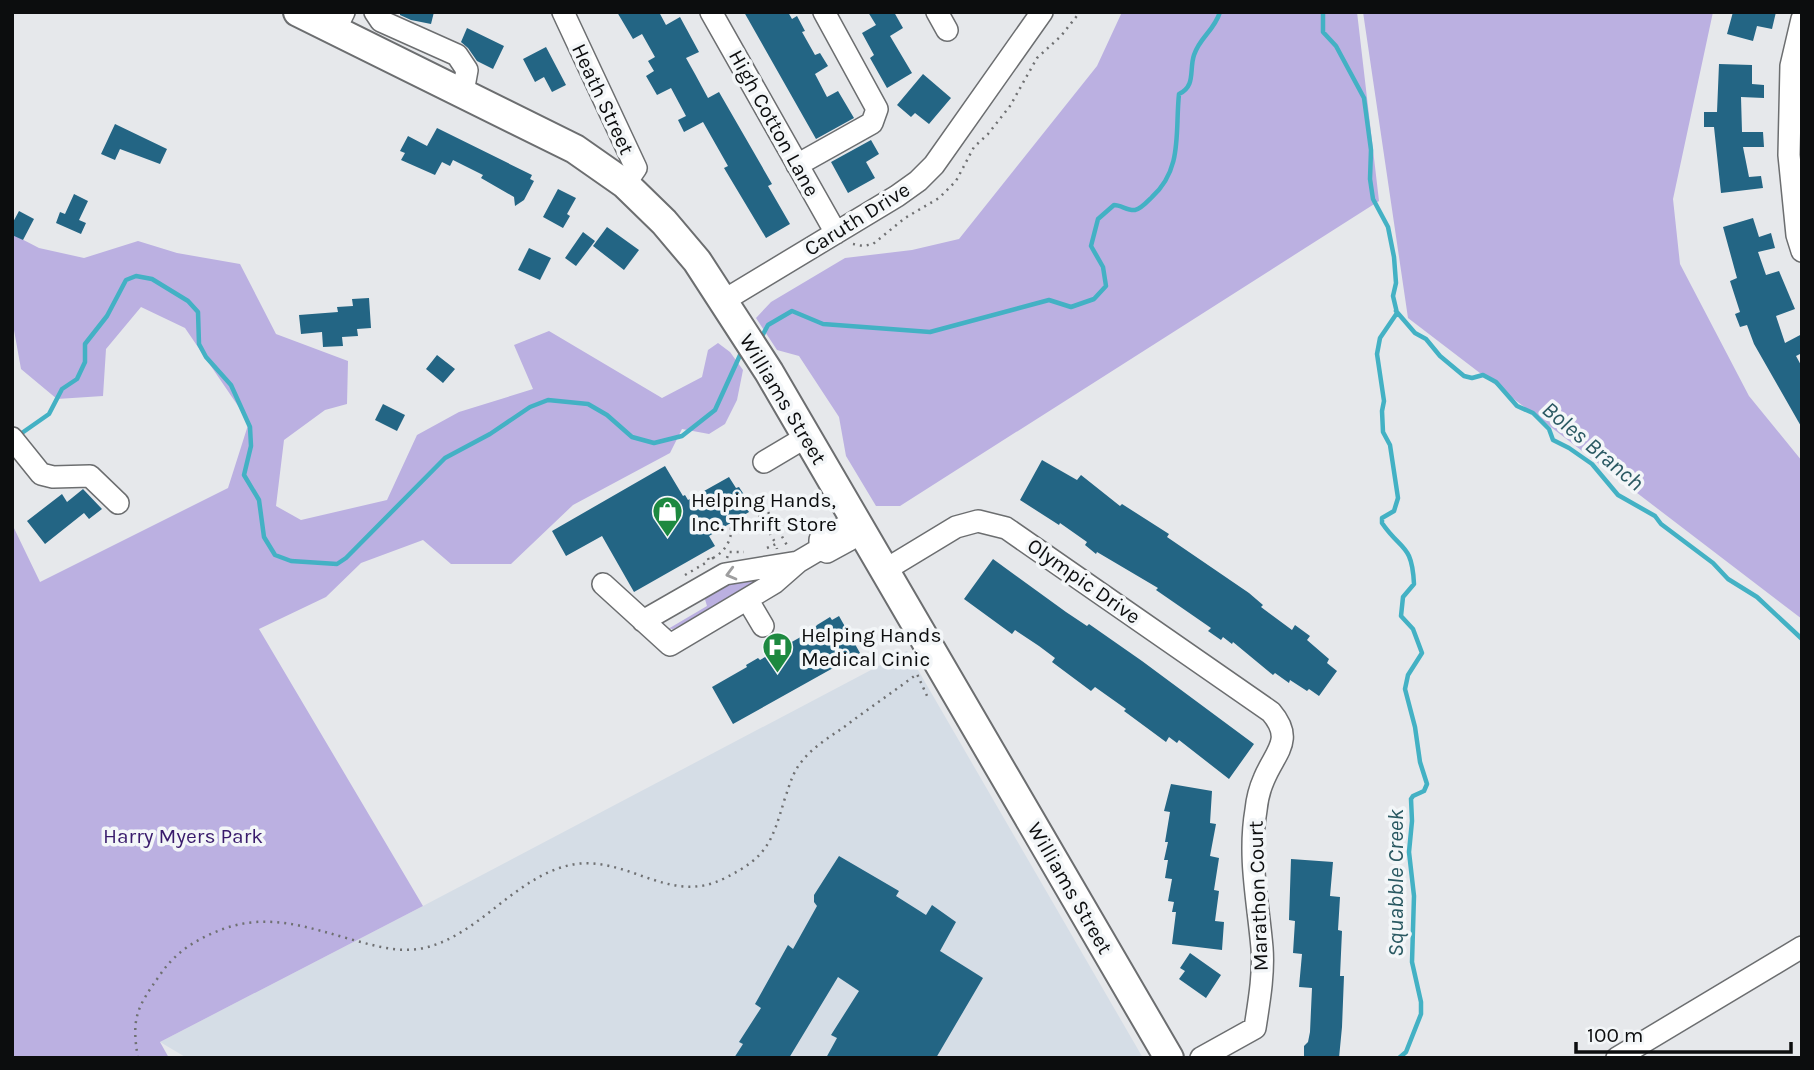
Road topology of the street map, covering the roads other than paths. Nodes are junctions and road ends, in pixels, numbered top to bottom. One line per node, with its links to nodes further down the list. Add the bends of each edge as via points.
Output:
1 (298, 12): 8 (main road, Williams Street)
2 (375, 12): 9 (street, via 381,21 457,55 467,70)
3 (563, 12): 11 (street, Heath Street, via 636,168)
4 (711, 12): 10 (street, High Cotton Lane)
5 (824, 12): 10 (street, via 877,109 872,123)
6 (1042, 12): 12 (street, Caruth Drive, via 934,164 897,196)
7 (1802, 19): 13 (street, via 1791,66 1789,155)
8 (340, 21): 9 (main road, Williams Street)
9 (463, 92): 11 (main road, Williams Street, via 575,149)
10 (797, 165): 12 (street, High Cotton Lane)
11 (625, 184): 14 (main road, Williams Street, via 697,261)
12 (836, 233): 14 (street, Caruth Drive)
13 (1802, 251)
14 (731, 312): 15 (main road, Williams Street)
15 (806, 437): 17 (street); 19 (main road, Williams Street)
16 (16, 443): 18 (street, via 41,474 90,476)
17 (764, 462)
18 (118, 503)
19 (853, 529): 20 (street, via 849,540); 21 (main road, Williams Street)
20 (789, 556): 23 (street, via 774,583); 24 (street, one-way to 24, via 725,574)
21 (885, 570): 26 (street, Olympic Drive, via 956,527 978,521 1006,528); 28 (main road, Williams Street)
22 (603, 584): 24 (street)
23 (747, 599): 24 (street, via 670,645); 25 (street)
24 (643, 621)
25 (763, 626)
26 (1271, 712): 29 (street, Marathon Court, via 1283,735 1264,779 1252,834 1262,951 1255,1028)
27 (1802, 947): 30 (street)
28 (1169, 1058)
29 (1201, 1058)
30 (1617, 1058)

